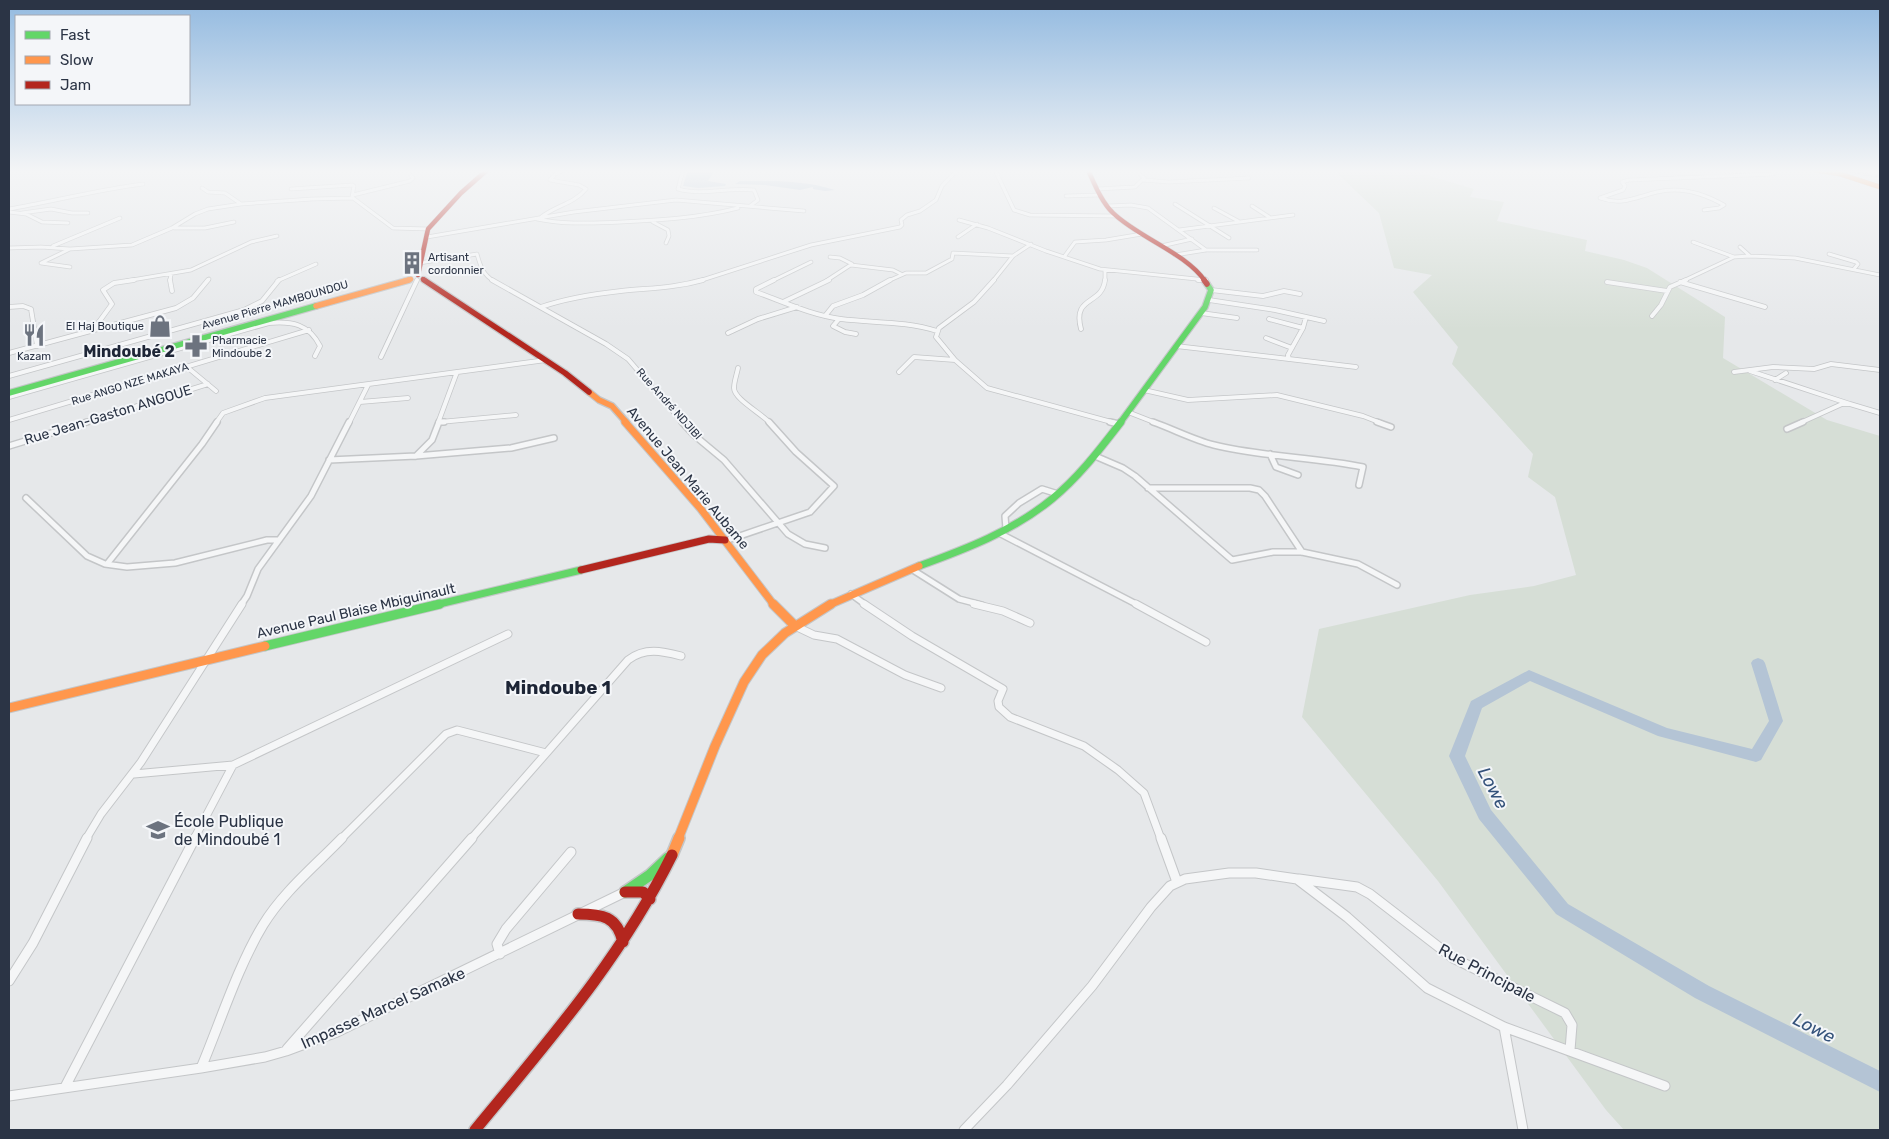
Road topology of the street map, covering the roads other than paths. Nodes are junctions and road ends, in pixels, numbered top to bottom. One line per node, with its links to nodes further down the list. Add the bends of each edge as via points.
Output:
1 (108, 223): 30 (street)
2 (180, 223): 18 (street)
3 (228, 223): 18 (street, via 205,228)
4 (386, 223): 20 (street, via 393,228)
5 (436, 223): 20 (street)
6 (500, 223): 20 (street)
7 (560, 223): 8 (street)
8 (588, 223)
9 (654, 223): 26 (street, via 668,230)
10 (902, 223): 65 (street, via 897,228 811,245 689,284 562,300)
11 (967, 223): 16 (street)
12 (1126, 223): 21 (street)
13 (1169, 223): 19 (street)
14 (1204, 223): 17 (street)
15 (1225, 223): 17 (street)
16 (975, 226): 23 (street); 28 (street)
17 (1208, 226): 19 (street); 24 (street)
18 (172, 228): 33 (street, via 132,244)
19 (1179, 230): 25 (street)
20 (428, 233): 44 (street)
21 (1142, 234): 29 (street); 40 (street, via 1075,242)
22 (277, 236): 50 (street, via 251,242 197,268)
23 (958, 237)
24 (1229, 238)
25 (1192, 239): 29 (street); 34 (street)
26 (666, 242)
27 (1693, 242): 41 (street)
28 (1031, 244): 38 (street); 40 (street)
29 (1161, 246): 37 (street)
30 (51, 247): 32 (street); 33 (street)
31 (1740, 247): 39 (street)
32 (9, 248)
33 (70, 249): 47 (street, via 41,263)
34 (1206, 250): 35 (street); 37 (street)
35 (1257, 250)
36 (1829, 254): 48 (street, via 1856,262)
37 (1176, 255): 55 (street, via 1197,269)
38 (1012, 256): 51 (street, via 953,253 948,261 926,273); 80 (street, via 1001,274 974,302)
39 (1750, 256): 41 (street); 48 (street, via 1794,258)
40 (1064, 257): 49 (street)
41 (1734, 257): 57 (street)
42 (830, 258): 46 (street, via 845,260)
43 (811, 262): 63 (street, via 755,290)
44 (419, 263): 54 (street); 65 (street, Rue André NDJIBI, via 477,254 489,278)
45 (316, 264): 104 (street, via 278,280 262,301 244,310)
46 (851, 265): 51 (street, via 893,270); 63 (street)
47 (70, 266)
48 (1854, 269): 52 (street)
49 (1105, 270): 55 (street); 76 (street, via 1101,291 1077,313)
50 (171, 274): 59 (street); 78 (street, via 122,281 104,288 112,304)
51 (901, 274): 69 (street, via 836,304)
52 (1880, 275)
53 (209, 278): 78 (street, via 183,305)
54 (414, 279): 91 (street); 93 (street, Avenue Jean Marie Aubame); 110 (street, Avenue Pierre MAMBOUNDOU)
55 (1206, 280): 58 (street)
56 (1607, 282): 60 (street)
57 (1680, 282): 60 (street); 67 (street)
58 (1211, 290): 61 (street, via 1263,296 1284,291); 62 (street)
59 (172, 291)
60 (1667, 292): 70 (street)
61 (1300, 294)
62 (1209, 300): 68 (street); 71 (street)
63 (783, 302): 66 (street)
64 (9, 307): 84 (street, via 31,309)
65 (541, 307): 134 (street, Rue André NDJIBI, via 628,359 694,435 724,460)
66 (797, 307): 69 (street); 81 (street, via 783,314 755,320)
67 (1765, 307)
68 (1201, 313): 72 (street); 85 (street)
69 (825, 316): 73 (street)
70 (1652, 316)
71 (1306, 317): 75 (street); 77 (street)
72 (1237, 318)
73 (839, 319): 80 (street, via 913,323); 82 (street, via 834,326)
74 (1269, 319): 77 (street)
75 (1324, 321)
76 (1080, 328)
77 (1303, 328): 87 (street)
78 (93, 330): 84 (street)
79 (309, 330): 90 (street, via 320,346); 95 (street, Rue ANGO NZE MAKAYA); 111 (street, via 297,323 263,324)
80 (937, 331): 94 (street, via 936,337)
81 (728, 333)
82 (856, 334)
83 (1266, 338): 87 (street)
84 (37, 346): 88 (street)
85 (1176, 346): 89 (street); 108 (street)
86 (1244, 347): 89 (street)
87 (1292, 348): 92 (street)
88 (9, 353)
89 (1244, 355): 92 (street)
90 (315, 356)
91 (381, 357)
92 (1289, 359): 96 (street)
93 (546, 360): 100 (street); 135 (street, Avenue Jean Marie Aubame, via 599,400 612,406)
94 (955, 360): 101 (street, via 914,357); 120 (street, via 987,388)
95 (187, 367): 106 (street); 118 (street, Rue ANGO NZE MAKAYA)
96 (1356, 367)
97 (738, 368): 134 (street, via 734,389 738,398 762,414 796,452 834,486 813,510)
98 (1748, 370): 99 (street, via 1773,367 1814,369 1831,364); 102 (street); 105 (street)
99 (1880, 370)
100 (456, 372): 107 (street); 119 (street)
101 (899, 372)
102 (1734, 372)
103 (1786, 374): 105 (street)
104 (9, 376)
105 (1775, 380): 114 (street)
106 (208, 384): 109 (street); 124 (street, Rue Jean-Gaston ANGOUE)
107 (368, 385): 113 (street); 142 (street, via 265,398 222,413 202,444)
108 (1144, 390): 115 (street); 121 (street, via 1188,400 1277,395 1363,416)
109 (216, 391)
110 (9, 393)
111 (9, 397)
112 (408, 398): 113 (street)
113 (360, 402): 128 (street)
114 (1850, 404): 116 (street); 122 (street, via 1842,404)
115 (1128, 412): 120 (street); 125 (street, via 1214,445)
116 (1880, 413)
117 (516, 415): 119 (street)
118 (9, 420)
119 (440, 422): 126 (street, via 430,443)
120 (1120, 424): 127 (street)
121 (1391, 427)
122 (1787, 429)
123 (554, 438): 126 (street, via 511,448)
124 (9, 446)
125 (1270, 454): 129 (street, via 1276,467); 130 (street, via 1363,467)
126 (416, 456): 128 (street)
127 (1095, 456): 131 (street, via 1123,468); 132 (street)
128 (330, 460): 138 (street, via 311,496)
129 (1298, 475)
130 (1359, 485)
131 (1148, 488): 141 (street, via 1232,560 1273,552); 141 (street, via 1259,490)
132 (1058, 494): 136 (street); 136 (street, via 1042,489 1019,503 1005,516)
133 (26, 498): 142 (street, via 87,556)
134 (780, 523): 139 (street); 140 (street, Rue André NDJIBI, via 782,530 799,542)
135 (717, 530): 137 (street); 139 (street, Avenue Jean Marie Aubame)
136 (1002, 531): 143 (street); 149 (street)
137 (709, 539): 139 (street, Avenue Paul Blaise Mbiguinault); 151 (street, Avenue Paul Blaise Mbiguinault)
138 (279, 540): 142 (street, via 155,565); 151 (street, via 258,569 247,596)
139 (725, 540): 147 (street, Avenue Jean Marie Aubame, via 780,613)
140 (825, 548)
141 (1302, 552): 144 (street, via 1358,564)
142 (107, 564)
143 (913, 570): 145 (street); 146 (street, via 964,601 1003,611)
144 (1397, 585)
145 (852, 594): 147 (street); 160 (street, via 899,629 1003,688 999,707 1010,717 1084,746 1144,793)
146 (1030, 623)
147 (795, 626): 152 (street, via 814,635 836,639 905,675); 157 (street, via 762,655 744,682 702,774)
148 (508, 634): 155 (street)
149 (1206, 642)
150 (681, 656): 154 (street, via 650,650 633,655)
151 (205, 659): 153 (street, Avenue Paul Blaise Mbiguinault); 156 (street)
152 (942, 688)
153 (9, 708)
154 (546, 753): 169 (street); 170 (street, via 457,730 437,742 293,888 264,923 251,946)
155 (232, 765): 156 (street); 172 (street)
156 (134, 774): 166 (street, via 101,814 78,852)
157 (674, 851): 161 (street, via 656,870); 162 (street)
158 (571, 852): 165 (street, via 506,929 497,944)
159 (1297, 879): 160 (street, Rue Principale, via 1229,872); 167 (street, via 1347,917 1427,988); 168 (street, Rue Principale, via 1357,887 1453,958 1565,1012 1573,1026)
160 (1177, 882): 175 (street, via 1151,907 1092,986)
161 (624, 892): 162 (street, via 643,892); 163 (street, Impasse Marcel Samake)
162 (650, 899): 164 (street)
163 (578, 914): 164 (street, via 609,917 619,928); 165 (street, Impasse Marcel Samake)
164 (623, 942): 174 (street)
165 (500, 954): 169 (street, Impasse Marcel Samake, via 337,1032)
166 (9, 981)
167 (1504, 1027): 168 (street); 176 (street)
168 (1570, 1050): 171 (street)
169 (286, 1051): 170 (street, Impasse Marcel Samake)
170 (201, 1068): 172 (street, Impasse Marcel Samake)
171 (1665, 1086)
172 (65, 1087): 173 (street, Impasse Marcel Samake)
173 (9, 1096)
174 (475, 1130)
175 (964, 1130)
176 (1522, 1130)

